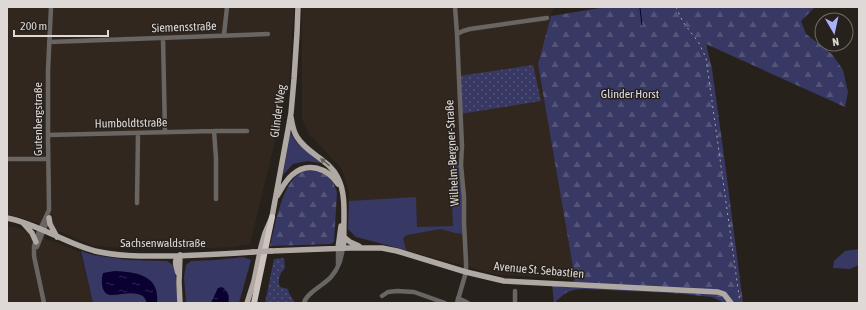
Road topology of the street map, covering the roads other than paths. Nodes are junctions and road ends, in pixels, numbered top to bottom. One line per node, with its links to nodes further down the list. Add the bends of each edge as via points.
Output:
1 (50, 7): 10 (street, Gutenbergstraße)
2 (227, 7): 8 (street, Siemensstraße)
3 (298, 7): 11 (main road, Glinder Weg)
4 (455, 7): 7 (street, Wilhelm-Bergner-Straße)
5 (547, 18): 7 (street, via 470,29)
6 (268, 34): 8 (street, Siemensstraße)
7 (457, 34): 38 (street, Wilhelm-Bergner-Straße)
8 (224, 35): 9 (street, Siemensstraße)
9 (162, 38): 10 (street, Siemensstraße); 14 (street)
10 (49, 42): 16 (street, Gutenbergstraße)
11 (290, 112): 20 (main road, Glinder Weg); 29 (main road, one-way to 11, via 344,198 340,181 328,164 299,141)
12 (214, 131): 13 (street, Humboldtstraße); 14 (street, Humboldtstraße); 19 (street)
13 (247, 131)
14 (165, 132): 15 (street, Humboldtstraße)
15 (138, 133): 16 (street, Humboldtstraße); 21 (street)
16 (48, 135): 18 (street, Gutenbergstraße)
17 (7, 159): 18 (street)
18 (47, 159): 22 (street, Gutenbergstraße)
19 (216, 199)
20 (275, 199): 23 (main road, Glinder Weg); 31 (main road, via 291,175 298,170 313,167 329,173 338,183 342,196)
21 (137, 203)
22 (48, 210): 25 (street); 27 (street, Gutenbergstraße)
23 (272, 217): 45 (main road, Glinder Weg, via 260,247 254,282); 46 (highway)
24 (7, 218): 26 (main road, Sachsenwaldstraße)
25 (49, 218): 27 (street); 28 (main road)
26 (23, 222): 27 (main road, Sachsenwaldstraße); 30 (main road)
27 (42, 230): 28 (main road, Sachsenwaldstraße); 30 (street); 33 (street)
28 (57, 237): 36 (main road, Sachsenwaldstraße, via 109,254)
29 (344, 237): 31 (main road); 32 (main road)
30 (36, 242): 33 (street)
31 (341, 248): 32 (main road, Avenue St. Sebastien); 34 (main road, Avenue St. Sebastien); 47 (street, via 335,271 305,298)
32 (363, 248): 38 (main road, Avenue St. Sebastien, via 389,249)
33 (35, 250): 43 (street)
34 (271, 251): 35 (main road, Sachsenwaldstraße, bridge)
35 (180, 255): 36 (main road, Sachsenwaldstraße); 37 (main road, via 176,259); 39 (main road)
36 (160, 256): 37 (main road, via 172,261)
37 (176, 266): 39 (main road)
38 (466, 272): 42 (street, Wilhelm-Bergner-Straße); 51 (main road, Avenue St. Sebastien, via 512,282 718,292 724,294)
39 (179, 282): 44 (main road)
40 (515, 291): 50 (street)
41 (382, 296): 48 (street, via 388,292 414,292)
42 (458, 301): 49 (street)
43 (44, 303)
44 (180, 303)
45 (247, 303)
46 (254, 303)
47 (304, 303)
48 (444, 303)
49 (468, 303)
50 (515, 303)
51 (731, 303)

